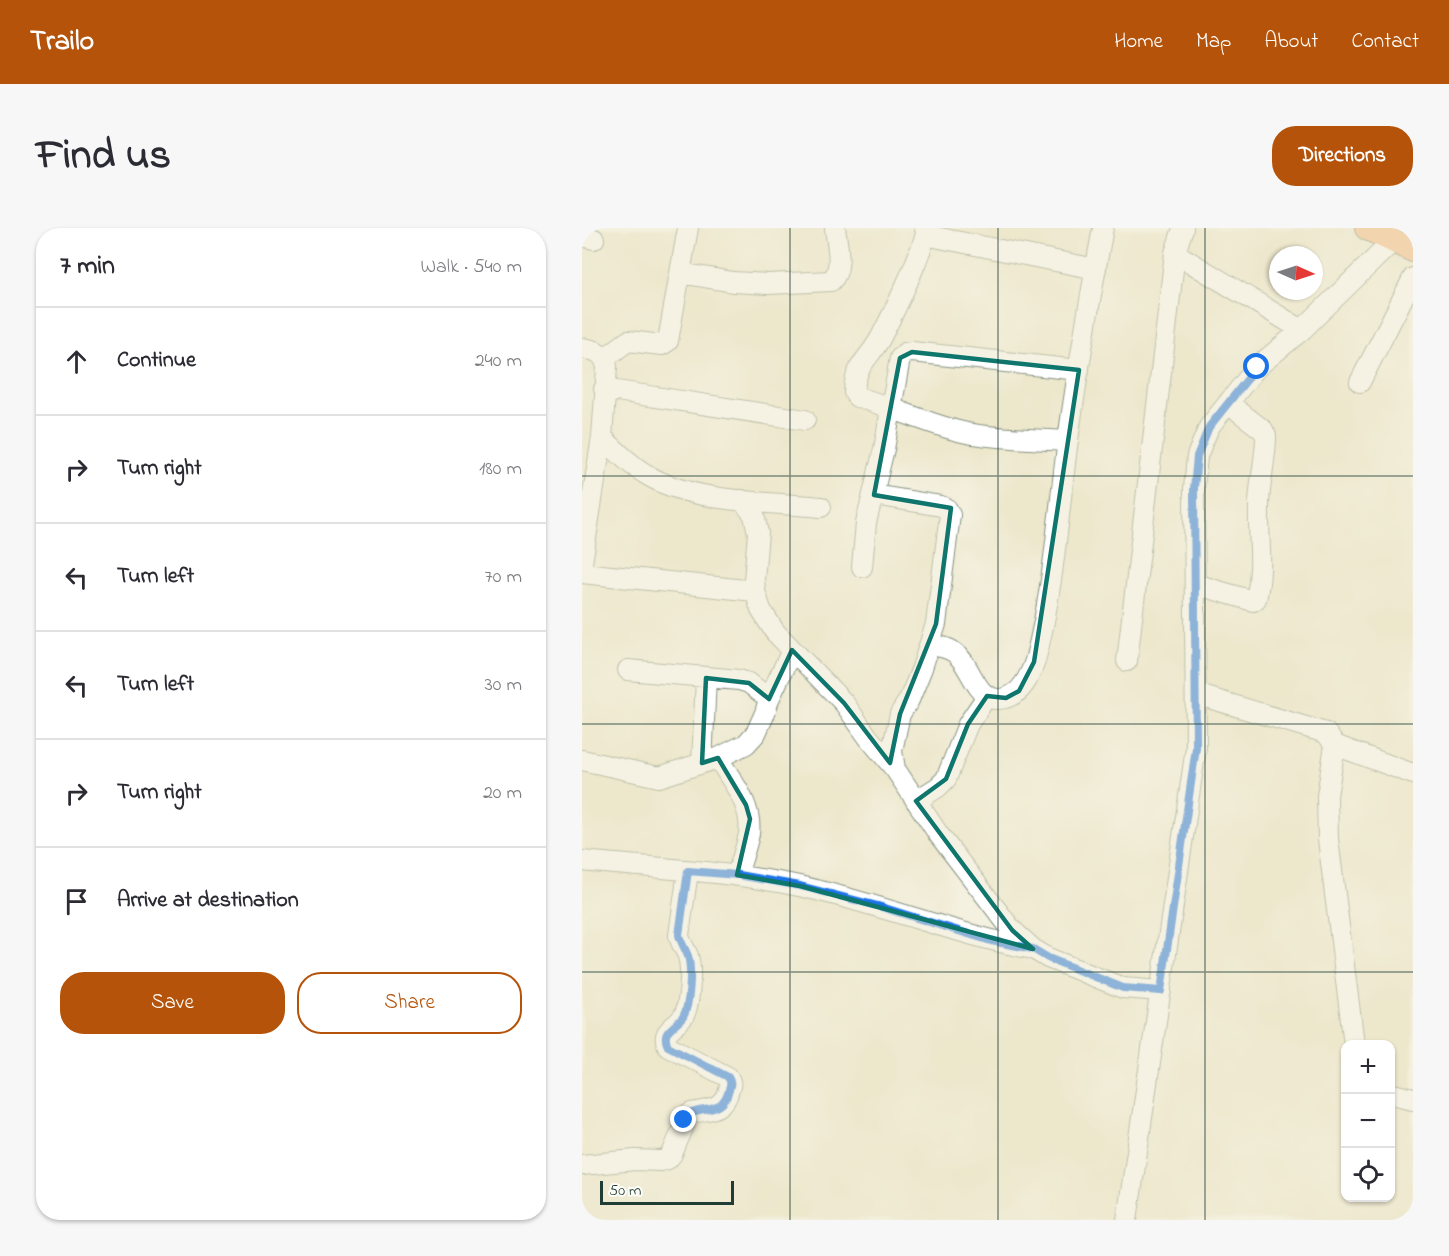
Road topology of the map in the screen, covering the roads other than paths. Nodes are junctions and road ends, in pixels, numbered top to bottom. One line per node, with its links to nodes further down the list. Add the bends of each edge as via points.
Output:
1 (688, 228): 10 (street)
2 (835, 228): 10 (street, via 839,267 831,281 768,284)
3 (1103, 228): 9 (street)
4 (1183, 228): 8 (street)
5 (1367, 228): 7 (main road)
6 (926, 231): 9 (street); 19 (street, via 915,267 876,346 862,361 854,383 857,397)
7 (1403, 245): 12 (street)
8 (1175, 253): 12 (street); 34 (street)
9 (1096, 269): 15 (street)
10 (680, 273): 14 (street, via 666,344 628,341)
11 (1413, 279): 16 (street)
12 (1302, 330): 18 (street, via 1257,367)
13 (582, 348): 14 (street, via 597,351)
14 (605, 358): 17 (street)
15 (1078, 370): 19 (street, via 905,353 900,358); 22 (street)
16 (1360, 382)
17 (604, 389): 20 (street); 21 (street)
18 (1228, 403): 30 (street, via 1209,427 1197,456); 30 (street, via 1266,436 1259,505 1262,574 1252,602)
19 (891, 406): 22 (street, via 968,433); 24 (street)
20 (805, 420)
21 (602, 437): 23 (street); 25 (street, via 621,457 658,481 718,498)
22 (1068, 441): 38 (street, via 1058,531 1034,662 1019,692 1006,698)
23 (589, 473): 27 (street)
24 (874, 495): 28 (street, via 866,523); 32 (street, via 940,506 947,508 950,515)
25 (742, 500): 26 (street); 31 (street, via 754,515 758,533)
26 (821, 507)
27 (582, 563)
28 (862, 567)
29 (582, 573): 31 (street)
30 (1195, 584): 37 (street)
31 (755, 591): 33 (street, via 761,610)
32 (930, 645): 38 (street, via 958,654); 43 (street, via 900,714 892,751)
33 (792, 650): 39 (street); 43 (street, via 844,703)
34 (1126, 661)
35 (628, 670): 36 (street)
36 (706, 678): 39 (street, via 749,683); 42 (street)
37 (1196, 694): 40 (street, via 1326,733); 50 (street, via 1196,748)
38 (987, 696): 45 (street, via 968,724 946,779)
39 (769, 699): 42 (street, via 756,733 746,744)
40 (1335, 745): 44 (street); 51 (street, via 1326,796 1328,839)
41 (582, 760): 42 (street, via 659,777)
42 (710, 761): 48 (street, via 747,805 748,836)
43 (895, 768): 45 (street)
44 (1413, 774)
45 (916, 801): 49 (street, via 1012,930)
46 (582, 861): 47 (street)
47 (688, 871): 48 (street); 54 (street, via 679,935 690,967 687,1002 683,1017 665,1034 664,1040 668,1046 728,1077 726,1100 720,1107 688,1116 668,1159)
48 (738, 875): 49 (street, via 800,886 991,941)
49 (1033, 949): 50 (street, via 1123,988)
50 (1161, 991): 55 (street)
51 (1353, 1040)
52 (1394, 1094): 53 (street)
53 (1413, 1099)
54 (582, 1165)
55 (1127, 1220)

